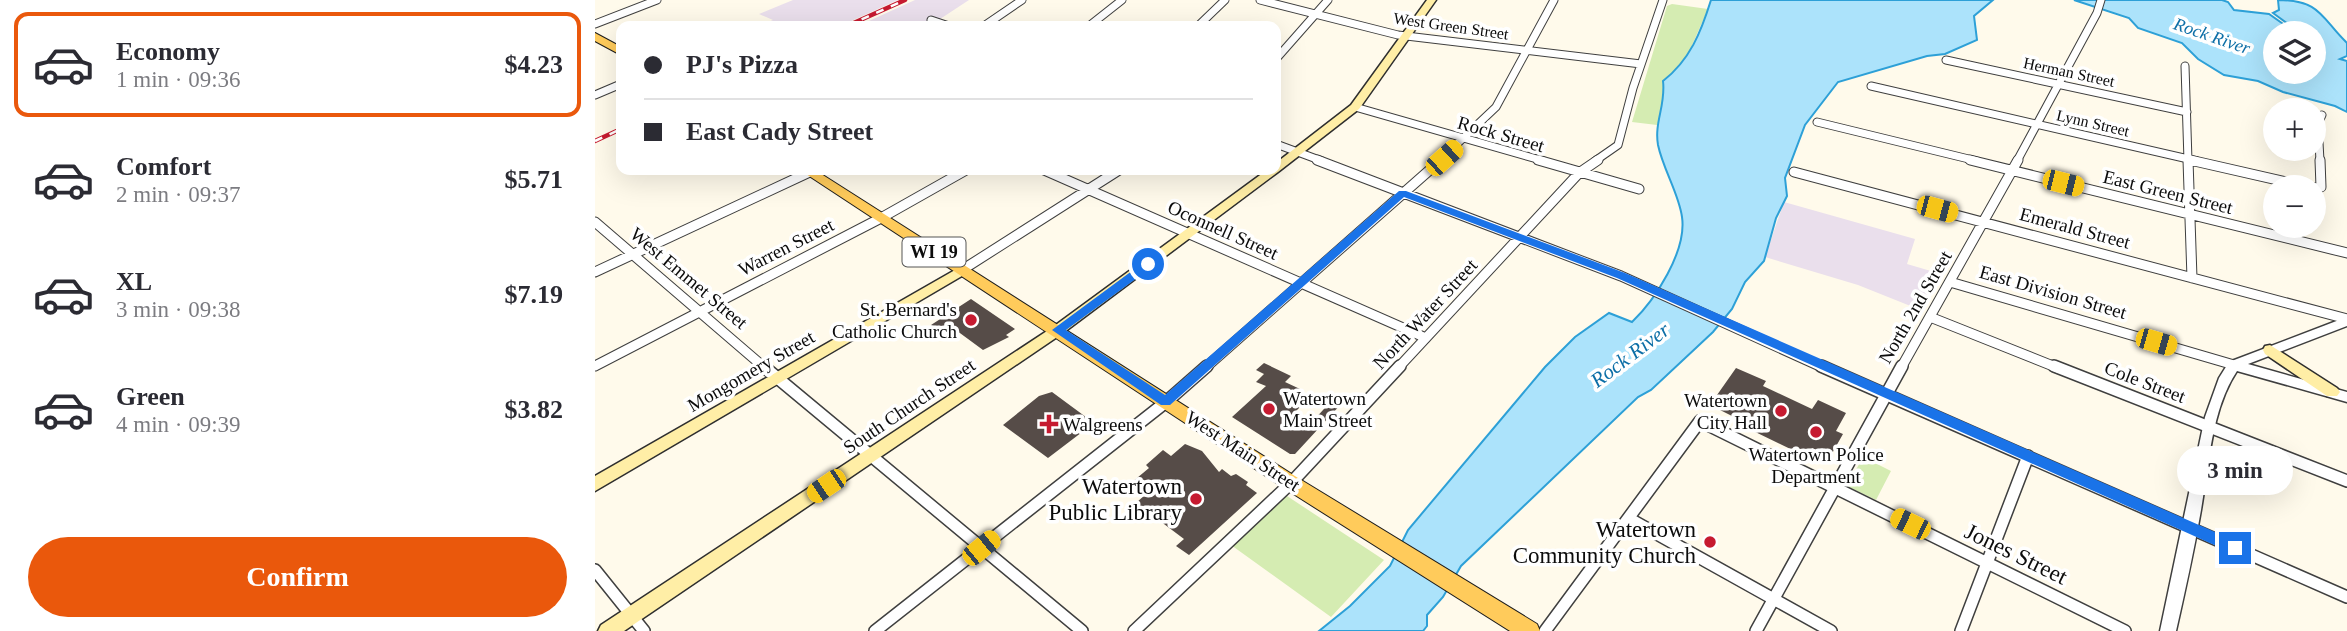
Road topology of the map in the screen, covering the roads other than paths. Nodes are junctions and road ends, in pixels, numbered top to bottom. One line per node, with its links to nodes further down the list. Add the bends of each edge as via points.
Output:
1 (657, 0): 17 (street)
2 (1022, 0): 14 (street)
3 (1122, 0): 15 (street)
4 (1225, 0): 16 (street)
5 (1260, 0): 11 (street, West Green Street)
6 (1328, 0): 11 (street)
7 (1433, 0): 19 (main road, South Church Street)
8 (1554, 0): 21 (street)
9 (1663, 0): 24 (street, North Water Street)
10 (2101, 0): 26 (street, North 2nd Street)
11 (1315, 14): 19 (street, West Green Street); 22 (street)
12 (931, 20): 13 (street)
13 (934, 21)
14 (991, 21)
15 (1095, 21)
16 (1203, 21)
17 (595, 24)
18 (595, 36): 20 (main road)
19 (1406, 36): 21 (street, West Green Street); 30 (main road, South Church Street)
20 (616, 49)
21 (1528, 51): 24 (street, West Green Street); 34 (street, via 1496,107)
22 (1281, 53)
23 (1946, 60): 26 (street, Herman Street)
24 (1641, 64): 41 (street, North Water Street, via 1618,145)
25 (2185, 66): 31 (street)
26 (2059, 84): 31 (street, Herman Street); 33 (street, North 2nd Street)
27 (1871, 86): 33 (street, Lynn Street)
28 (616, 89): 29 (street)
29 (595, 97)
30 (1355, 107): 34 (street, Rock Street); 36 (main road, South Church Street)
31 (2187, 112): 37 (street)
32 (1817, 122): 39 (street, East Green Street)
33 (2038, 124): 37 (street, Lynn Street); 39 (street, North 2nd Street)
34 (1464, 139): 41 (street, Rock Street); 51 (street)
35 (1281, 146): 36 (street)
36 (1297, 152): 38 (main road, South Church Street); 51 (street)
37 (2188, 159): 48 (street, Lynn Street); 52 (street)
38 (1281, 164)
39 (2013, 170): 52 (street, East Green Street); 55 (street, North 2nd Street)
40 (1794, 172): 55 (street, Emerald Street)
41 (1579, 173): 49 (street, Rock Street); 57 (street, North Water Street)
42 (802, 175): 59 (street)
43 (816, 175): 53 (main road, West Main Street / WI 19)
44 (957, 175): 53 (street, Warren Street)
45 (1055, 175): 50 (street, Oconnell Street)
46 (1111, 175): 50 (street)
47 (1267, 175): 56 (main road, South Church Street)
48 (2263, 176)
49 (1639, 189)
50 (1087, 190): 56 (street, Oconnell Street); 60 (street)
51 (1403, 194): 57 (street); 64 (street)
52 (2191, 214): 58 (street, East Green Street); 62 (street)
53 (881, 218): 60 (main road, West Main Street / WI 19); 65 (street, Warren Street)
54 (595, 222): 59 (street, West Emmet Street)
55 (1984, 222): 62 (street, Emerald Street); 63 (street, North 2nd Street)
56 (1188, 234): 64 (street, Oconnell Street); 68 (main road, South Church Street)
57 (1520, 237): 69 (street, North Water Street); 74 (street)
58 (2347, 253)
59 (634, 254): 61 (street); 65 (street, West Emmet Street)
60 (962, 270): 68 (main road, West Main Street / WI 19); 73 (main road, Mongomery Street)
61 (595, 272)
62 (2192, 278): 67 (street, Emerald Street)
63 (1950, 282): 66 (street, North 2nd Street); 71 (street, East Division Street)
64 (1300, 284): 69 (street, Oconnell Street); 76 (street)
65 (701, 311): 72 (street, Warren Street); 73 (street, West Emmet Street)
66 (1930, 317): 74 (street, North 2nd Street); 77 (street, Cole Street)
67 (2347, 320): 70 (street)
68 (1058, 330): 76 (main road, West Main Street / WI 19); 79 (main road, South Church Street)
69 (1426, 338): 81 (street, North Water Street)
70 (2270, 350): 71 (street); 75 (main road)
71 (2234, 365): 75 (street, East Division Street); 77 (street, via 2223,380)
72 (595, 366)
73 (778, 377): 79 (street, West Emmet Street); 82 (main road, Mongomery Street)
74 (1885, 393): 78 (street); 83 (street, North 2nd Street)
75 (2339, 395)
76 (1166, 402): 81 (main road, West Main Street / WI 19); 86 (street)
77 (2210, 426): 80 (street, Cole Street); 85 (street)
78 (2028, 456): 85 (street); 87 (street)
79 (870, 457): 86 (street, West Emmet Street); 91 (main road, South Church Street)
80 (2347, 481)
81 (1291, 483): 96 (street, North Water Street); 97 (main road, West Main Street / WI 19)
82 (595, 484)
83 (1833, 486): 84 (street, Jones Street, via 1700,421); 87 (street, Jones Street); 90 (street, North 2nd Street)
84 (1630, 519): 90 (street); 98 (street)
85 (2191, 528): 89 (street); 103 (street)
86 (981, 548): 94 (street); 95 (street, West Emmet Street)
87 (1985, 562): 101 (street); 102 (street, Jones Street)
88 (595, 570): 91 (street)
89 (2347, 597)
90 (1774, 599): 99 (street, North 2nd Street); 100 (street)
91 (631, 615): 92 (main road, South Church Street); 93 (street)
92 (608, 631)
93 (644, 631)
94 (876, 631)
95 (1081, 631)
96 (1134, 631)
97 (1529, 631)
98 (1545, 631)
99 (1756, 631)
100 (1831, 631)
101 (1961, 631)
102 (2125, 631)
103 (2168, 631)

